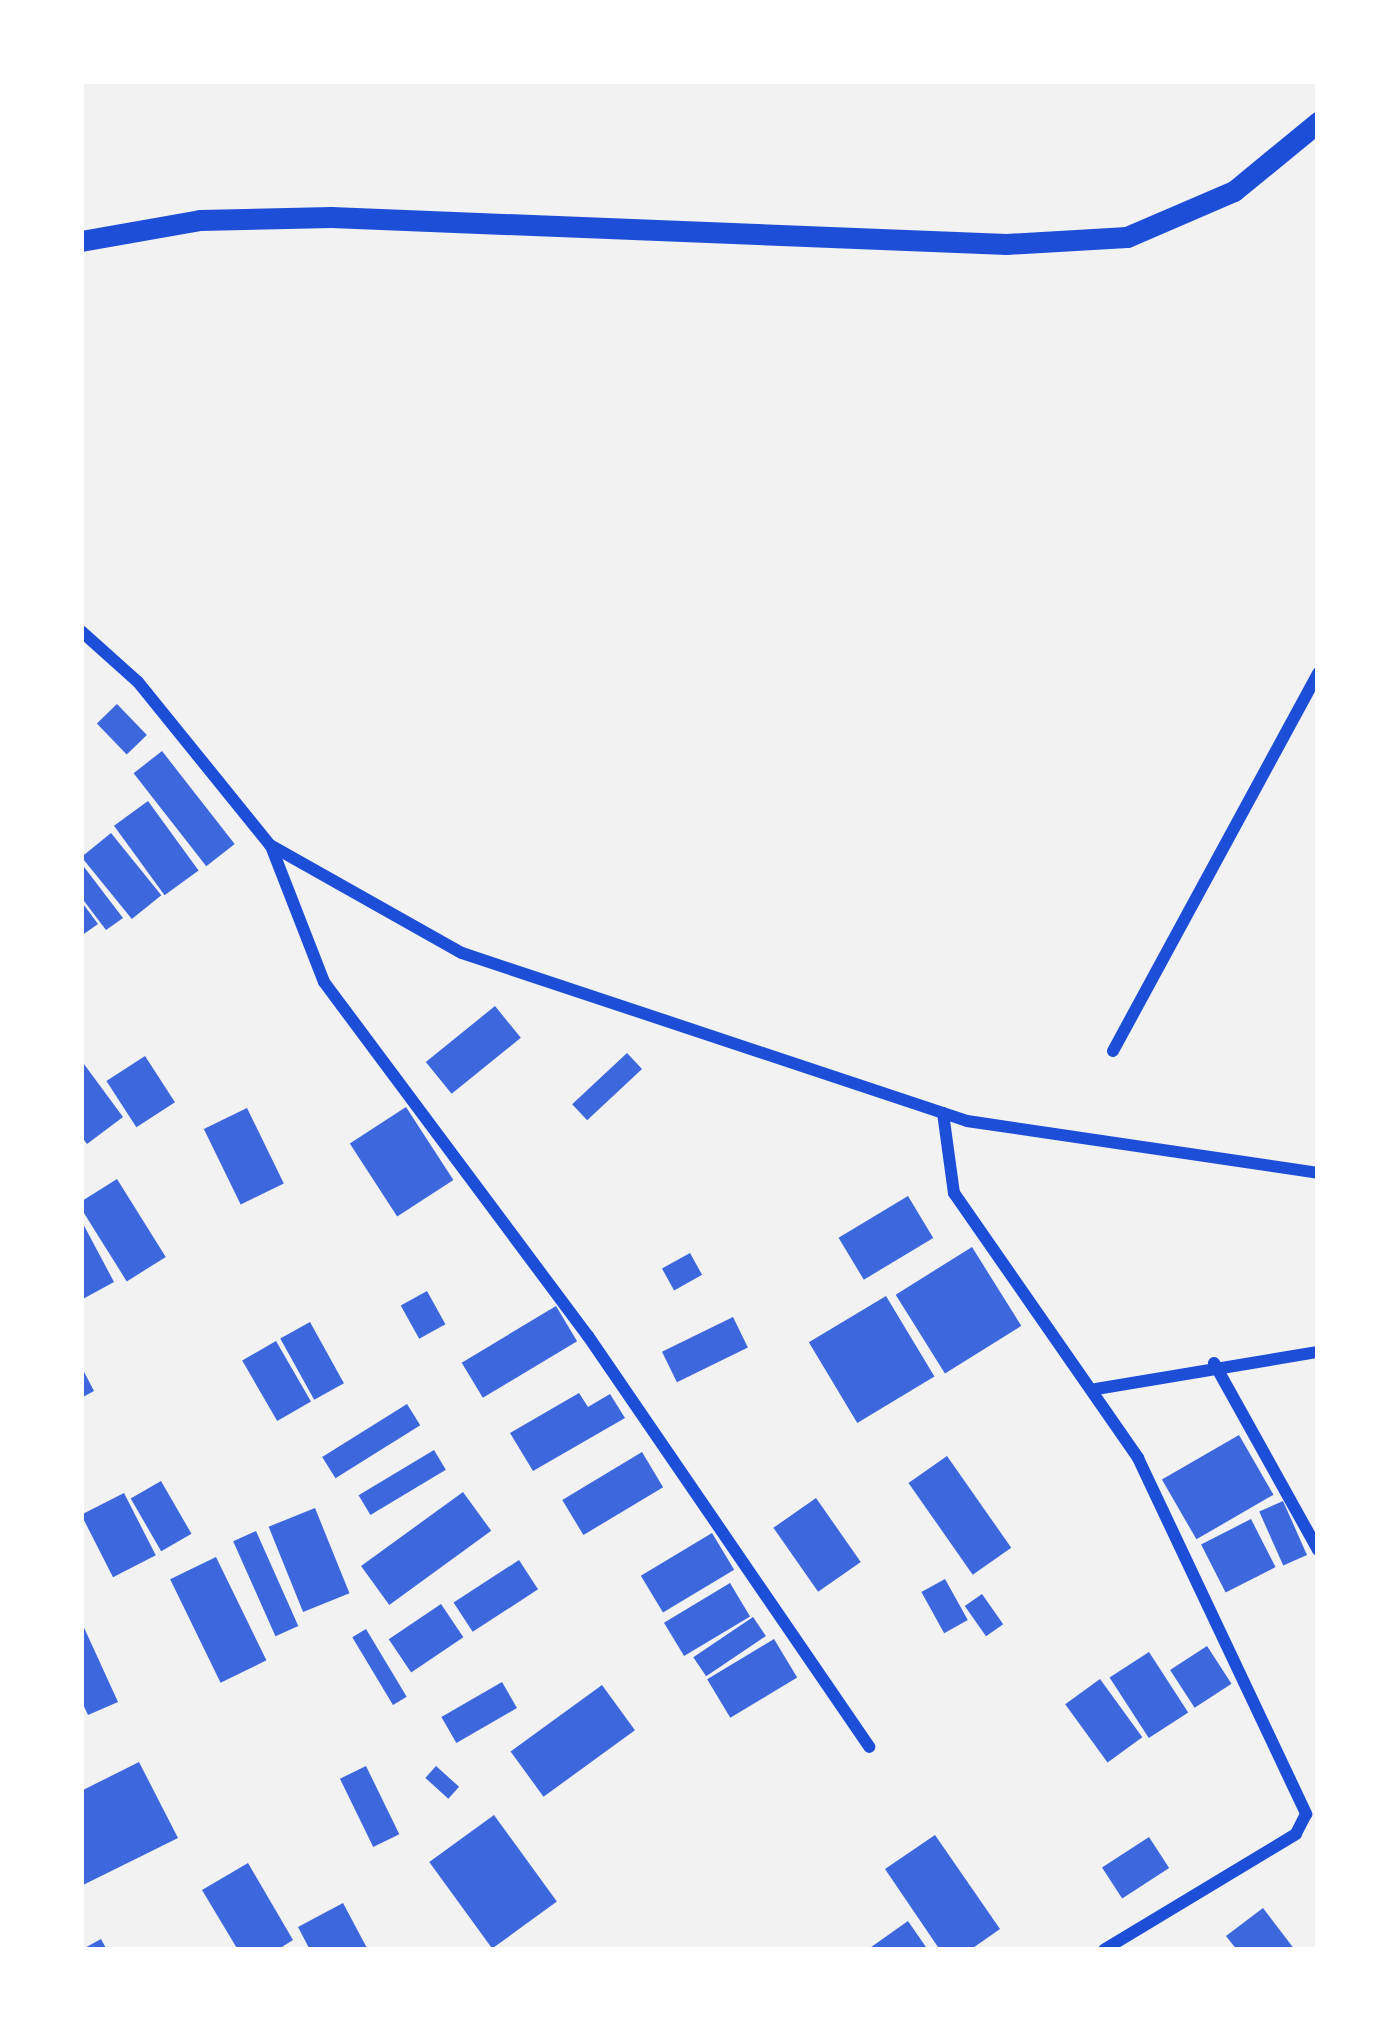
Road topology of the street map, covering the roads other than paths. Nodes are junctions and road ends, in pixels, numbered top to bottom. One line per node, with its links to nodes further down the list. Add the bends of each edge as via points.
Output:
1 (1318, 122): 2 (street, via 1234,191 1127,237 1006,244 332,217 200,220)
2 (81, 241)
3 (81, 631): 5 (street, via 138,682)
4 (1318, 673): 6 (street)
5 (270, 845): 7 (street, via 462,953); 13 (street, via 324,982 588,1336)
6 (1113, 1051)
7 (943, 1113): 8 (street); 11 (street, via 954,1193)
8 (1318, 1173)
9 (1318, 1352): 10 (street)
10 (1214, 1363): 11 (street); 12 (street)
11 (1096, 1389): 14 (street, via 1306,1814 1297,1834)
12 (1318, 1550)
13 (868, 1748)
14 (1104, 1950)

